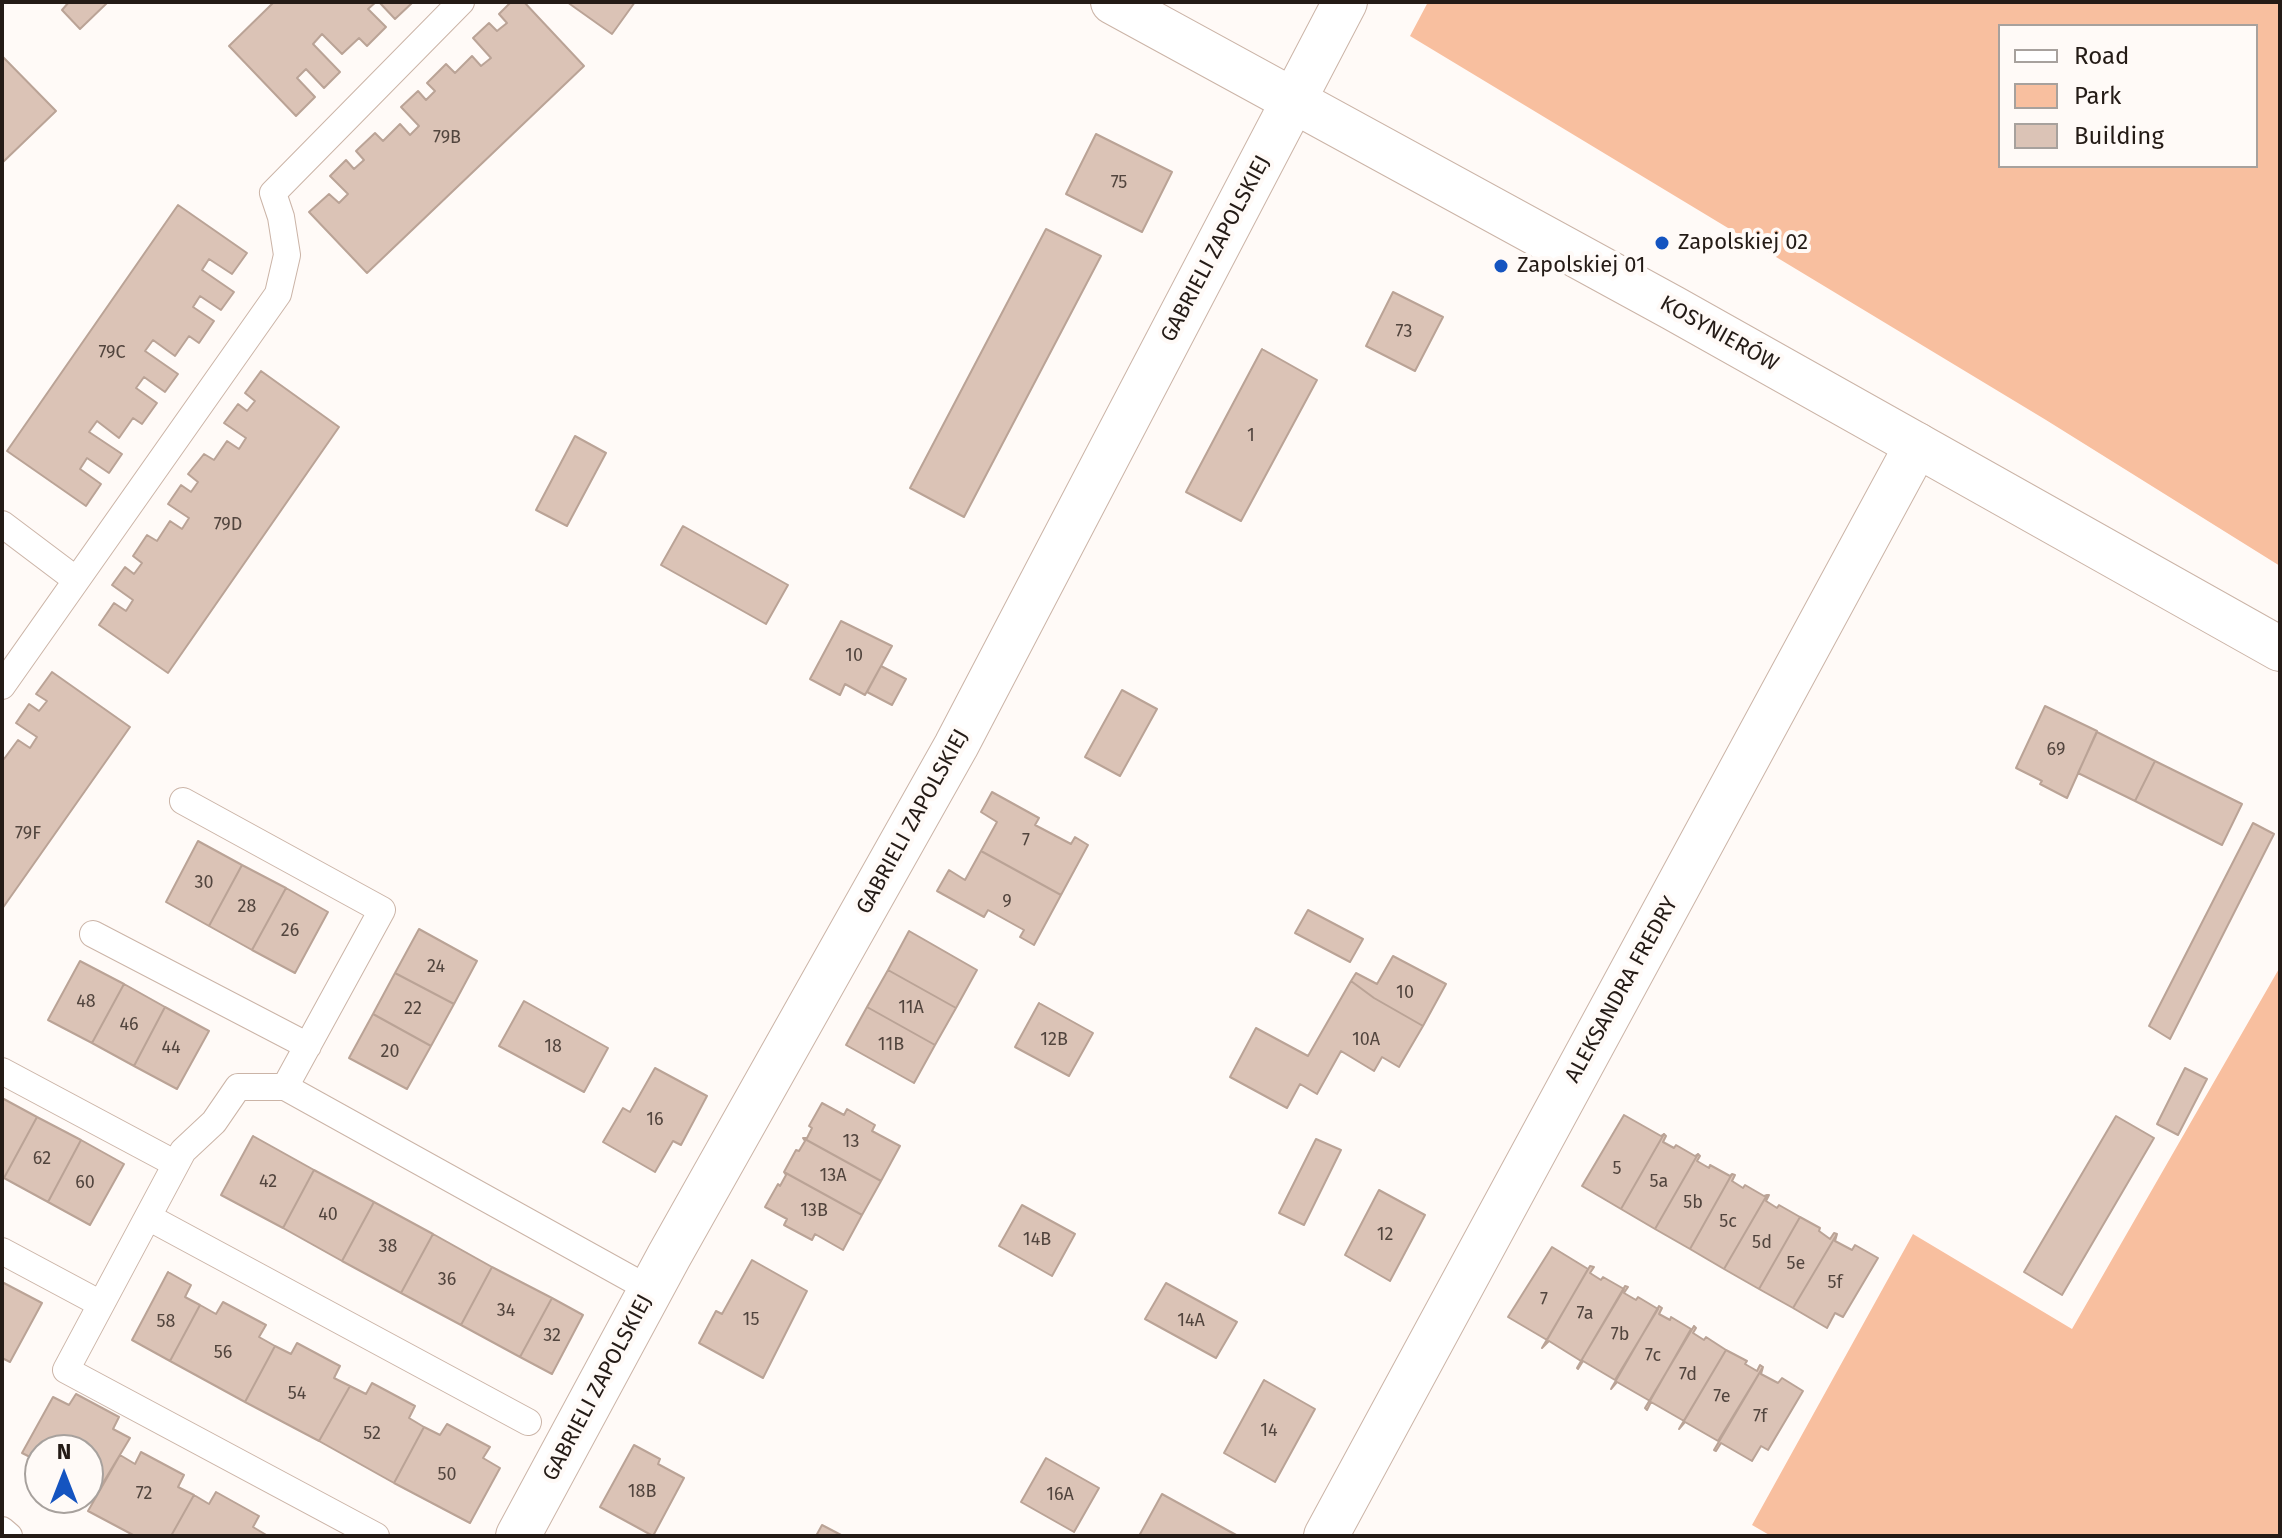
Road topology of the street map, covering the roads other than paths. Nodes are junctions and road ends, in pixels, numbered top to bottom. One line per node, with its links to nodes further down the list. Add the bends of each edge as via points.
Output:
1 (461, 2): 7 (lane, via 273,193 287,255 278,294)
2 (1113, 2): 4 (street, KOSYNIERÓW)
3 (1345, 2): 4 (street, GABRIELI ZAPOLSKIEJ)
4 (1294, 100): 5 (street, KOSYNIERÓW); 18 (street, GABRIELI ZAPOLSKIEJ, via 956,746)
5 (1917, 445): 8 (street, KOSYNIERÓW); 25 (street, ALEKSANDRA FREDRY)
6 (2, 524): 7 (lane)
7 (75, 579): 9 (lane)
8 (2280, 649)
9 (2, 686)
10 (183, 801): 12 (lane, via 382,910)
11 (93, 934): 12 (lane)
12 (308, 1046): 14 (lane)
13 (2, 1071): 15 (lane)
14 (285, 1087): 15 (lane, via 238,1087); 18 (lane)
15 (176, 1164): 16 (lane)
16 (148, 1217): 19 (lane); 20 (lane)
17 (2, 1251): 19 (lane)
18 (651, 1290): 24 (street, GABRIELI ZAPOLSKIEJ)
19 (101, 1304): 23 (lane, via 66,1370)
20 (528, 1422)
21 (2, 1530): 22 (lane)
22 (9, 1536)
23 (376, 1536)
24 (518, 1536)
25 (1326, 1536)

